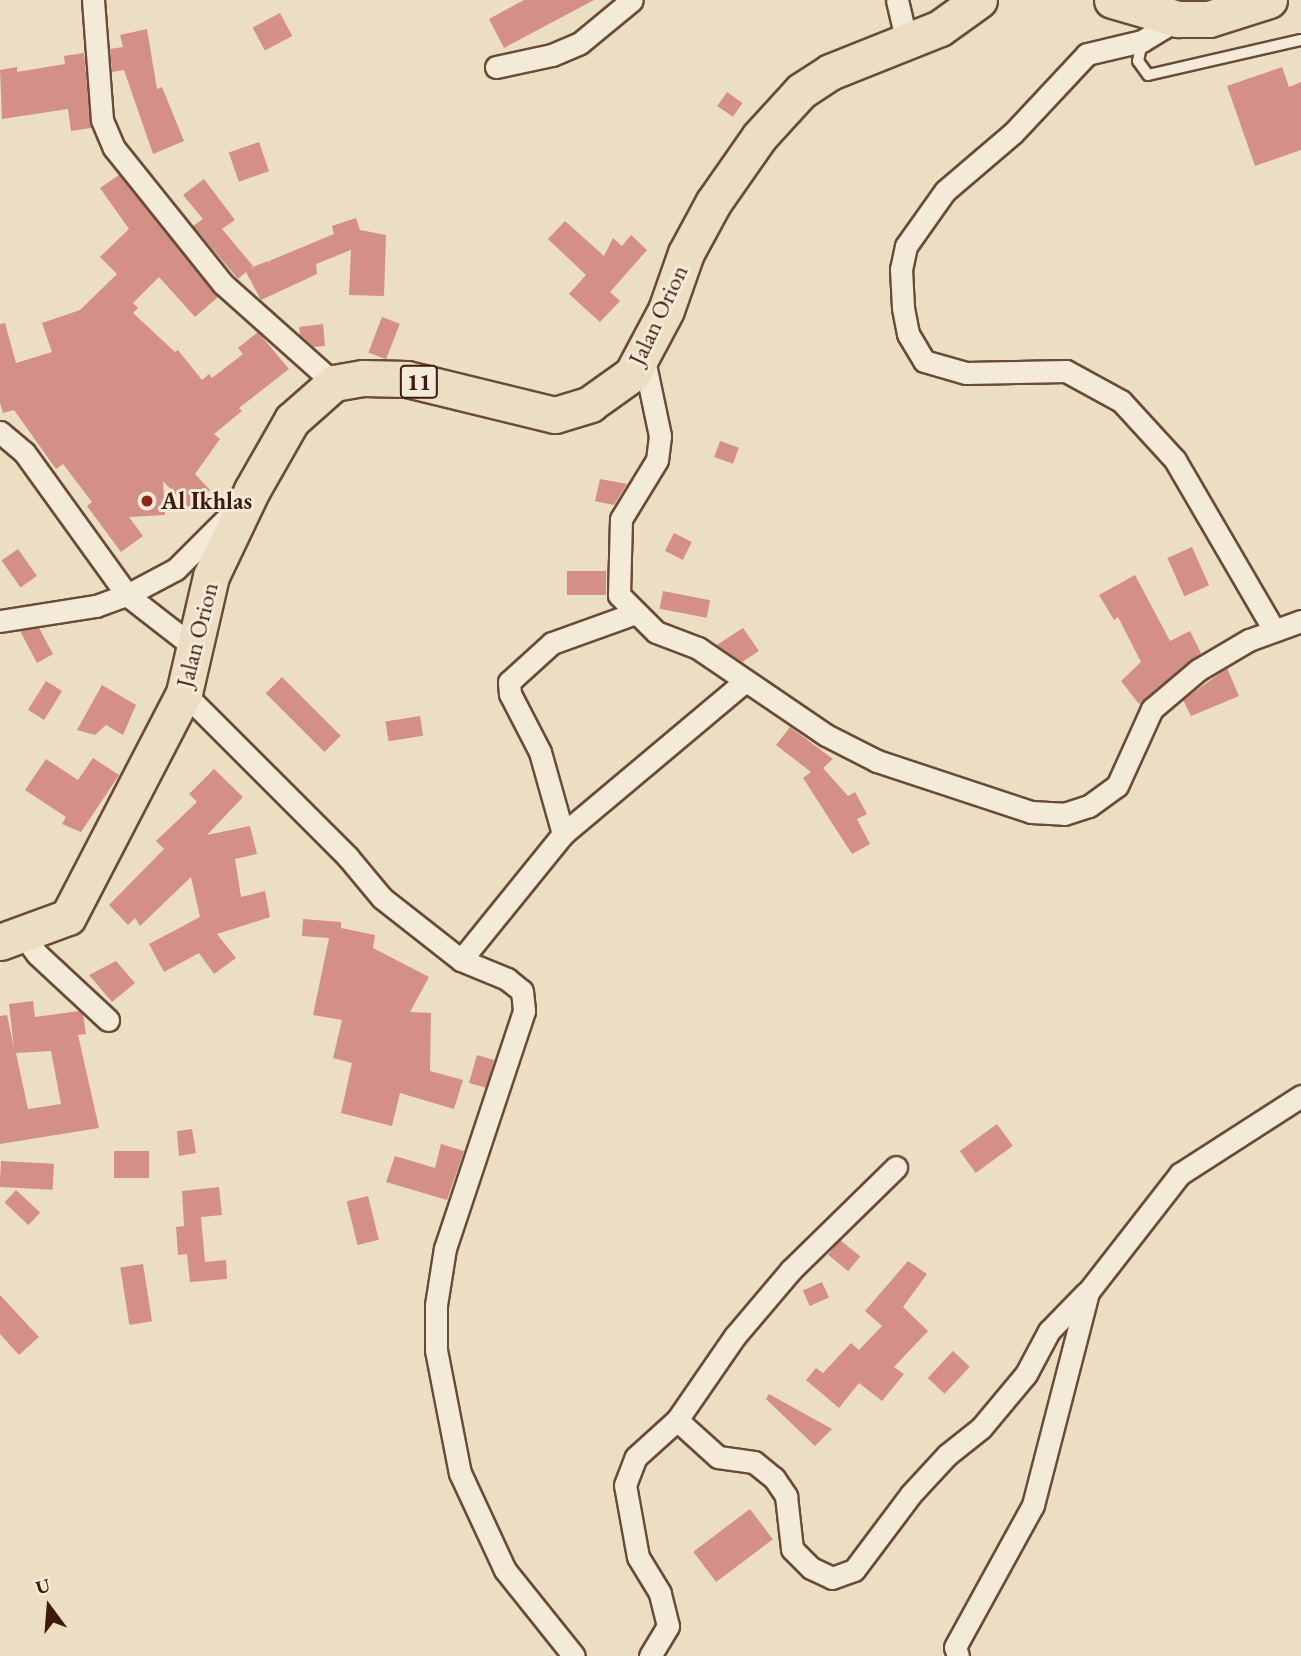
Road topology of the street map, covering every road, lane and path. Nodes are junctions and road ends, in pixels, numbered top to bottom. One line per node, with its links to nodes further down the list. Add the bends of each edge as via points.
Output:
1 (93, 0): 13 (street, via 102,120 114,148 223,284)
2 (632, 0): 11 (street, via 580,43 552,55)
3 (897, 0): 10 (street)
4 (979, 0): 10 (highway, Jalan Orion / 11, via 940,28)
5 (1112, 0): 7 (highway)
6 (1269, 0): 7 (highway, via 1209,19)
7 (1178, 19): 9 (street)
8 (1301, 40): 9 (lane, via 1148,75 1138,61)
9 (1142, 41): 20 (street, via 1087,54 1013,133 945,191 906,246 901,269 908,334 924,361 934,365 966,373 1066,371 1121,401 1175,460)
10 (908, 43): 12 (highway, Jalan Orion / 11, via 831,72 801,92 760,137 713,203)
11 (496, 67)
12 (643, 355): 13 (highway, Jalan Orion / 11, via 620,385 590,404 555,415 407,379); 17 (street, via 660,436 657,460 621,519 619,595)
13 (334, 383): 15 (highway, Jalan Orion, via 292,421)
14 (0, 432): 16 (street, via 24,452)
15 (251, 490): 16 (street, via 205,544 176,569); 21 (highway, Jalan Orion, via 211,576)
16 (127, 595): 18 (street, via 96,606); 21 (street)
17 (633, 614): 22 (street, via 656,632 698,648); 24 (street, via 552,643 509,682 510,694 540,752)
18 (0, 620)
19 (1301, 621): 20 (street)
20 (1275, 630): 22 (street, via 1198,670 1152,709 1116,786 1089,806 1064,814 1031,812 877,761 826,735)
21 (195, 648): 23 (highway, Jalan Orion)
22 (744, 682): 24 (street)
23 (184, 692): 25 (highway, Jalan Orion, via 68,916); 26 (street, via 347,856 382,898)
24 (562, 834): 26 (street)
25 (11, 938): 27 (street, via 37,954)
26 (461, 960): 33 (street, via 522,991 524,1011 445,1248 436,1305 444,1402 460,1473 505,1570)
27 (108, 1020)
28 (1301, 1096): 30 (street, via 1180,1174)
29 (896, 1167): 31 (street, via 791,1270 735,1336)
30 (1088, 1292): 31 (street, via 1049,1331 1026,1374 981,1428 947,1455 911,1494 854,1570 832,1578 811,1569 792,1549 786,1496 774,1478 754,1462 718,1457); 32 (street, via 1033,1506)
31 (677, 1420): 34 (street, via 636,1457 625,1485 639,1557 666,1611 668,1626)
32 (955, 1653)
33 (574, 1656)
34 (650, 1656)

